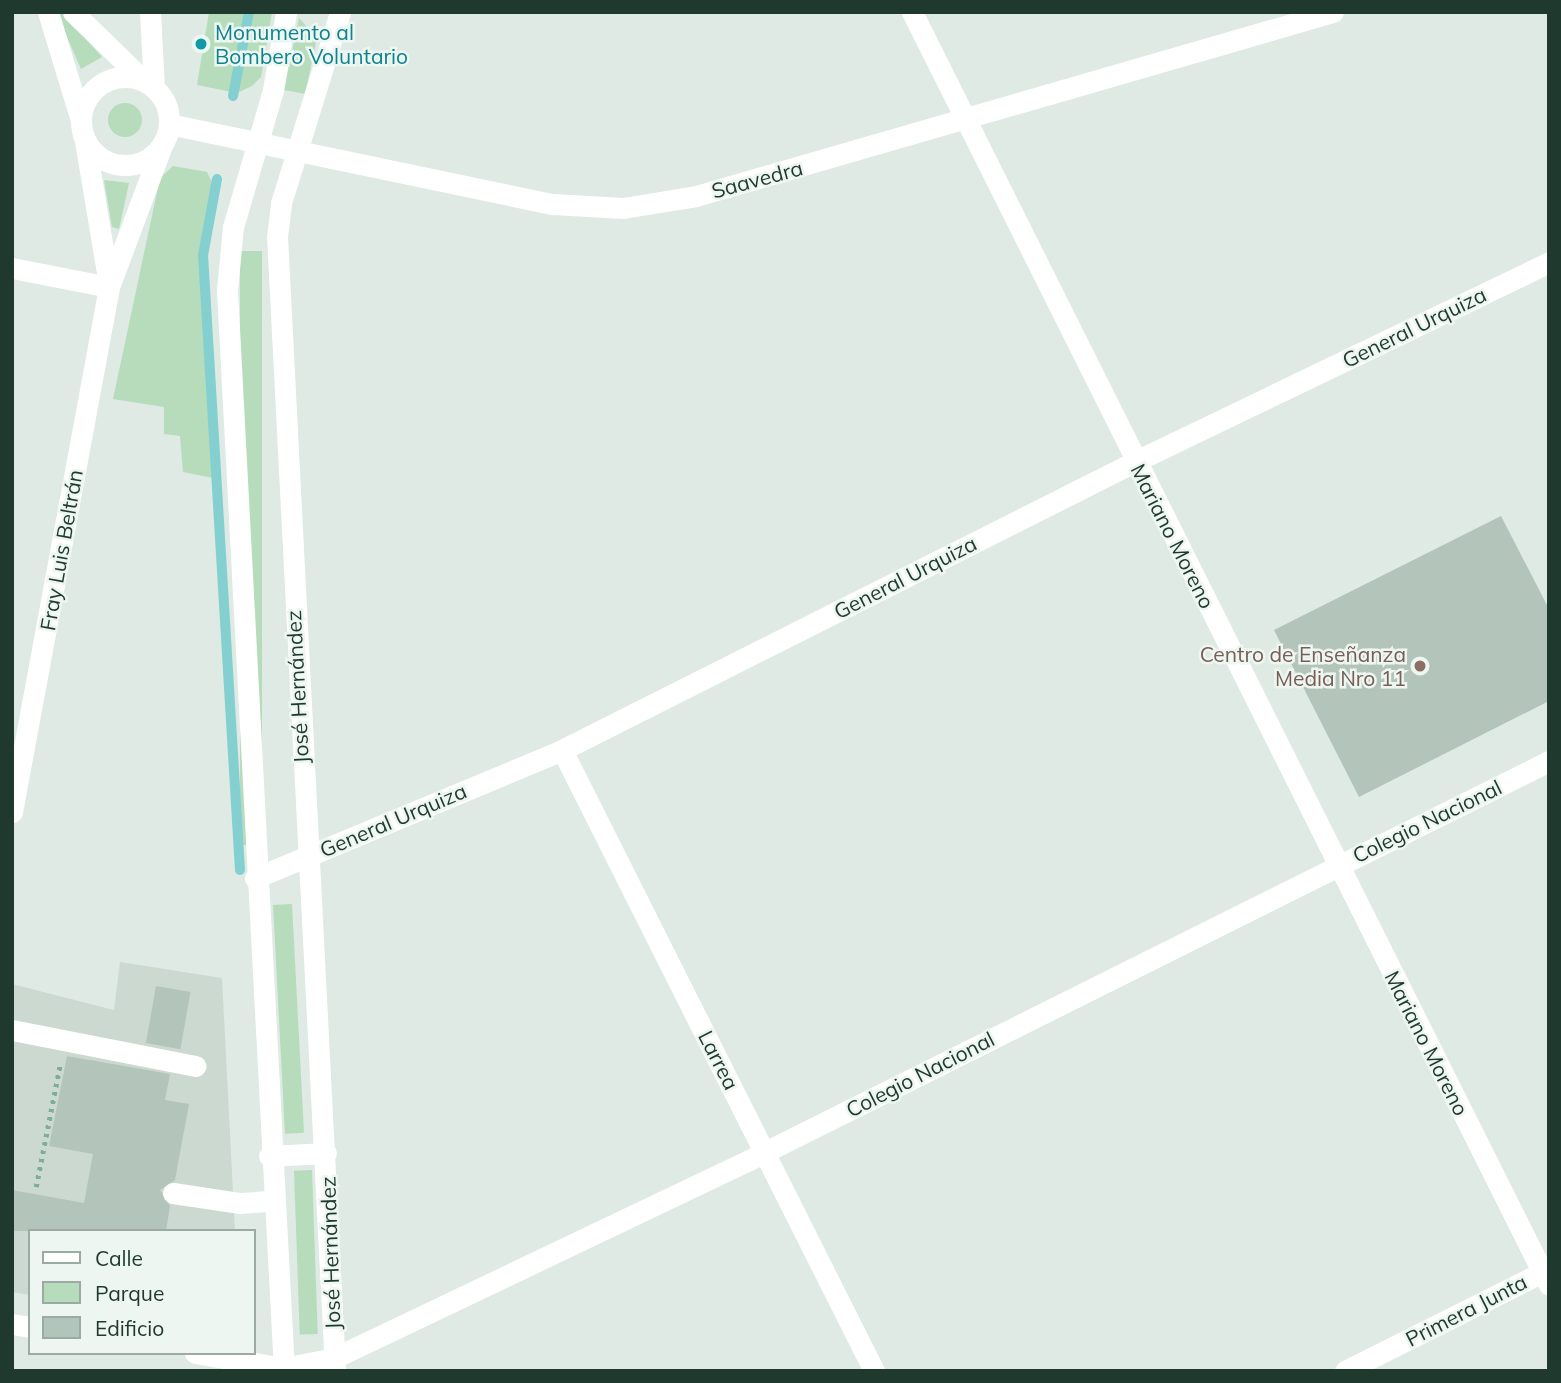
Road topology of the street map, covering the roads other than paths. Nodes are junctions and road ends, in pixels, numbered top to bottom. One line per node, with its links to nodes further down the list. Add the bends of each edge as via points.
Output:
1 (48, 12): 9 (street)
2 (73, 12): 8 (street)
3 (150, 12): 8 (street)
4 (286, 12): 13 (street)
5 (340, 12): 15 (street, José Hernández)
6 (912, 12): 10 (street, Mariano Moreno)
7 (1333, 12): 10 (street, Saavedra)
8 (151, 86): 9 (street, via 127,77 105,82 88,97); 11 (street, via 164,101)
9 (80, 119): 12 (street)
10 (964, 122): 15 (street, Saavedra, via 696,196 623,208 553,204); 19 (street, Mariano Moreno)
11 (169, 124): 13 (street, Saavedra); 14 (street)
12 (85, 141): 14 (street, via 101,158 122,166 145,161); 18 (street, Fray Luis Beltrán)
13 (257, 142): 15 (street, Saavedra); 26 (street, via 233,227 226,290)
14 (162, 145): 18 (street, Fray Luis Beltrán)
15 (299, 152): 24 (street, José Hernández, via 281,203 278,237)
16 (1549, 262): 19 (street, General Urquiza)
17 (12, 268): 18 (street)
18 (109, 287): 20 (street, Fray Luis Beltrán)
19 (1136, 461): 21 (street, General Urquiza); 25 (street, Mariano Moreno)
20 (20, 729): 23 (street, Fray Luis Beltrán)
21 (562, 750): 24 (street, General Urquiza); 29 (street, Larrea)
22 (1549, 761): 25 (street, Colegio Nacional)
23 (12, 812)
24 (305, 857): 26 (street, General Urquiza); 30 (street, José Hernández)
25 (1337, 865): 29 (street, Colegio Nacional); 34 (street, Mariano Moreno)
26 (255, 878): 31 (street)
27 (12, 1030): 28 (street)
28 (196, 1066)
29 (765, 1152): 36 (street, Colegio Nacional); 38 (street, Larrea)
30 (326, 1153): 31 (street); 36 (street, José Hernández)
31 (269, 1156): 33 (street)
32 (173, 1193): 33 (street, via 240,1203)
33 (272, 1201): 37 (street)
34 (1547, 1275): 39 (street, Primera Junta)
35 (206, 1355): 37 (street)
36 (335, 1364): 37 (street, Colegio Nacional)
37 (284, 1369)
38 (874, 1371)
39 (1345, 1371)

